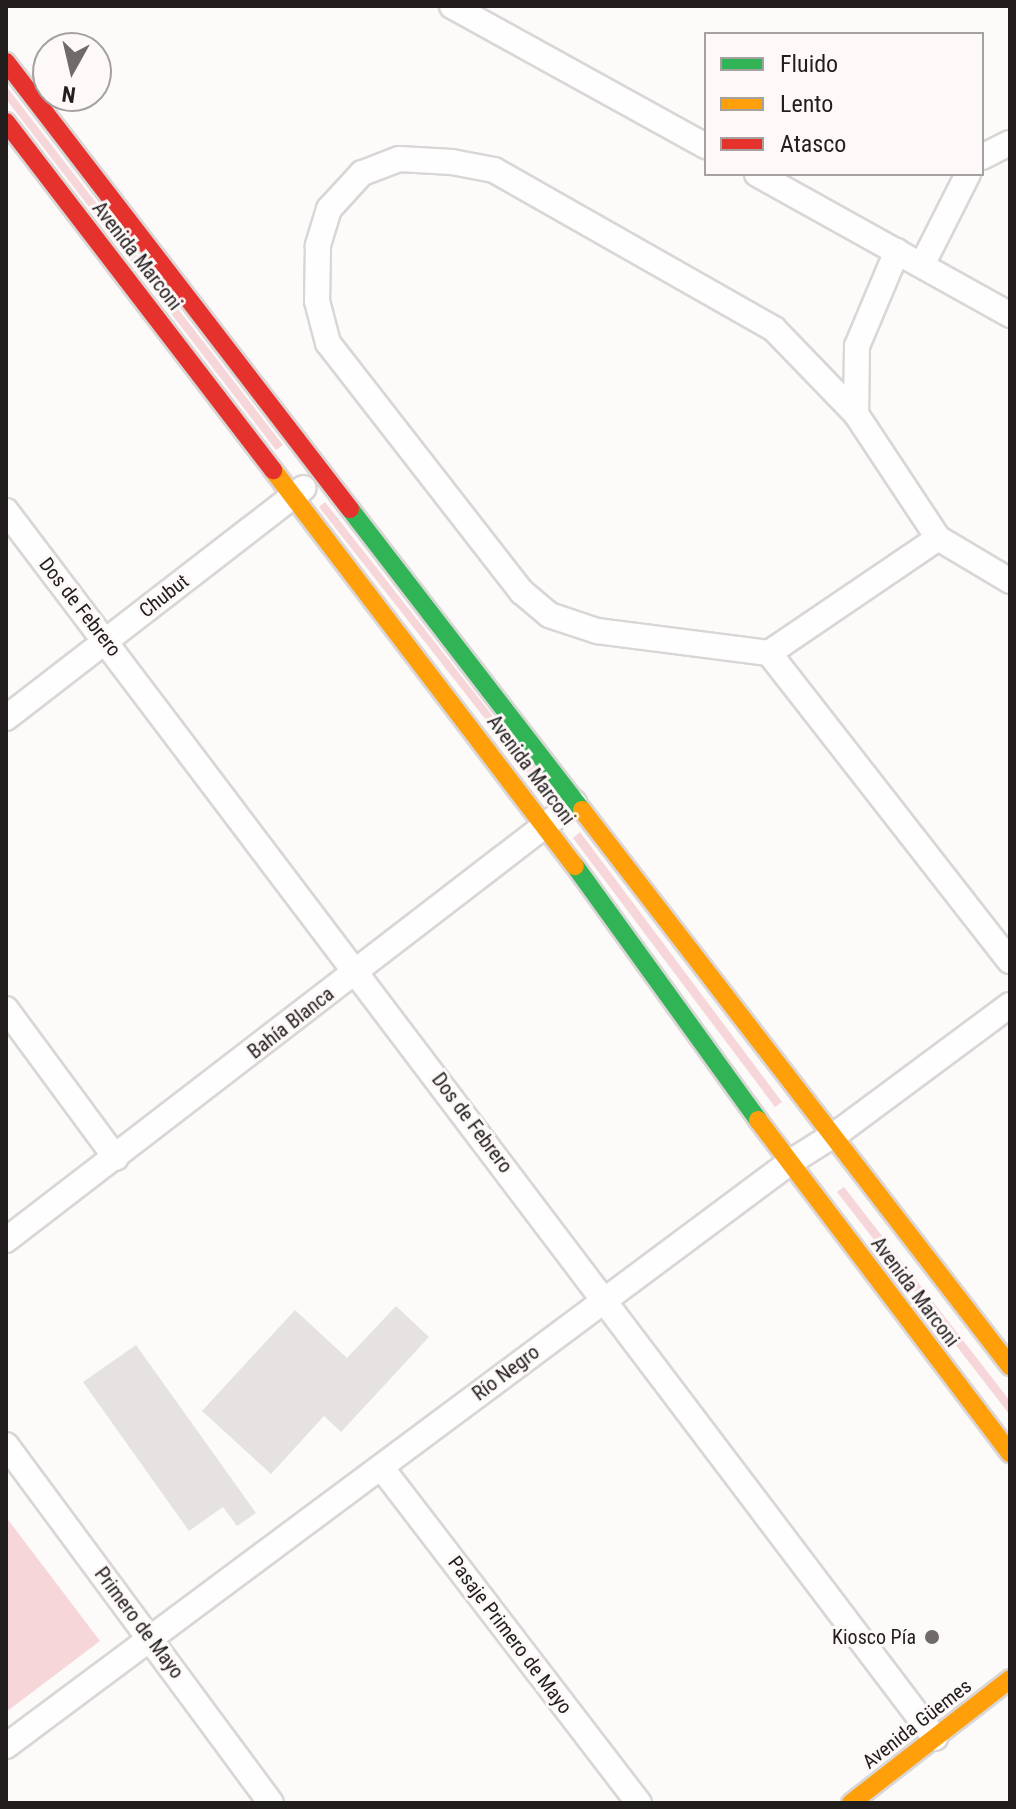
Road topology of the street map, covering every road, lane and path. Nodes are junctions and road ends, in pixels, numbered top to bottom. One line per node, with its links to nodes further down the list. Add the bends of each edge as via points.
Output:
1 (452, 6): 5 (street)
2 (6, 62): 13 (main road, Avenida Marconi)
3 (6, 122): 14 (main road, Avenida Marconi)
4 (1010, 143): 6 (street)
5 (704, 145)
6 (984, 156)
7 (761, 176): 9 (street)
8 (967, 176): 10 (street)
9 (897, 251): 10 (street); 12 (street, via 857,346)
10 (922, 265): 11 (street)
11 (1010, 315)
12 (856, 414): 16 (street); 19 (street, via 774,329 494,170 399,159 362,173 329,209 318,246 317,301 328,343 522,592 549,615 597,631)
13 (322, 474): 14 (street, Chubut); 21 (main road, Avenida Marconi)
14 (294, 496): 18 (street, Chubut); 22 (main road, Avenida Marconi)
15 (6, 511): 18 (street, Dos de Febrero)
16 (938, 538): 17 (street); 19 (street)
17 (1010, 581)
18 (106, 640): 20 (street, Chubut); 24 (street, Dos de Febrero)
19 (769, 653): 23 (street)
20 (6, 718)
21 (574, 803): 22 (street, Bahía Blanca); 27 (main road, Avenida Marconi)
22 (546, 826): 24 (street, Bahía Blanca); 29 (main road, Avenida Marconi)
23 (1010, 961)
24 (358, 971): 28 (street, Bahía Blanca); 31 (street, Dos de Febrero)
25 (1010, 1005): 27 (street, Río Negro)
26 (6, 1009): 28 (street)
27 (830, 1135): 29 (street, Río Negro); 32 (main road, Avenida Marconi)
28 (116, 1158): 30 (street, Bahía Blanca)
29 (789, 1163): 31 (street, Río Negro); 34 (main road, Avenida Marconi)
30 (6, 1240)
31 (604, 1300): 35 (street, Río Negro); 38 (street, Dos de Febrero)
32 (1010, 1366)
33 (6, 1445): 36 (street, Primero de Mayo)
34 (1010, 1453)
35 (381, 1467): 36 (street, Río Negro); 41 (street, Pasaje Primero de Mayo)
36 (150, 1637): 39 (street, Río Negro); 40 (street, Primero de Mayo)
37 (1010, 1679): 38 (main road, Avenida Güemes)
38 (935, 1738): 42 (main road, Avenida Güemes)
39 (6, 1746)
40 (271, 1803)
41 (639, 1803)
42 (851, 1803)

